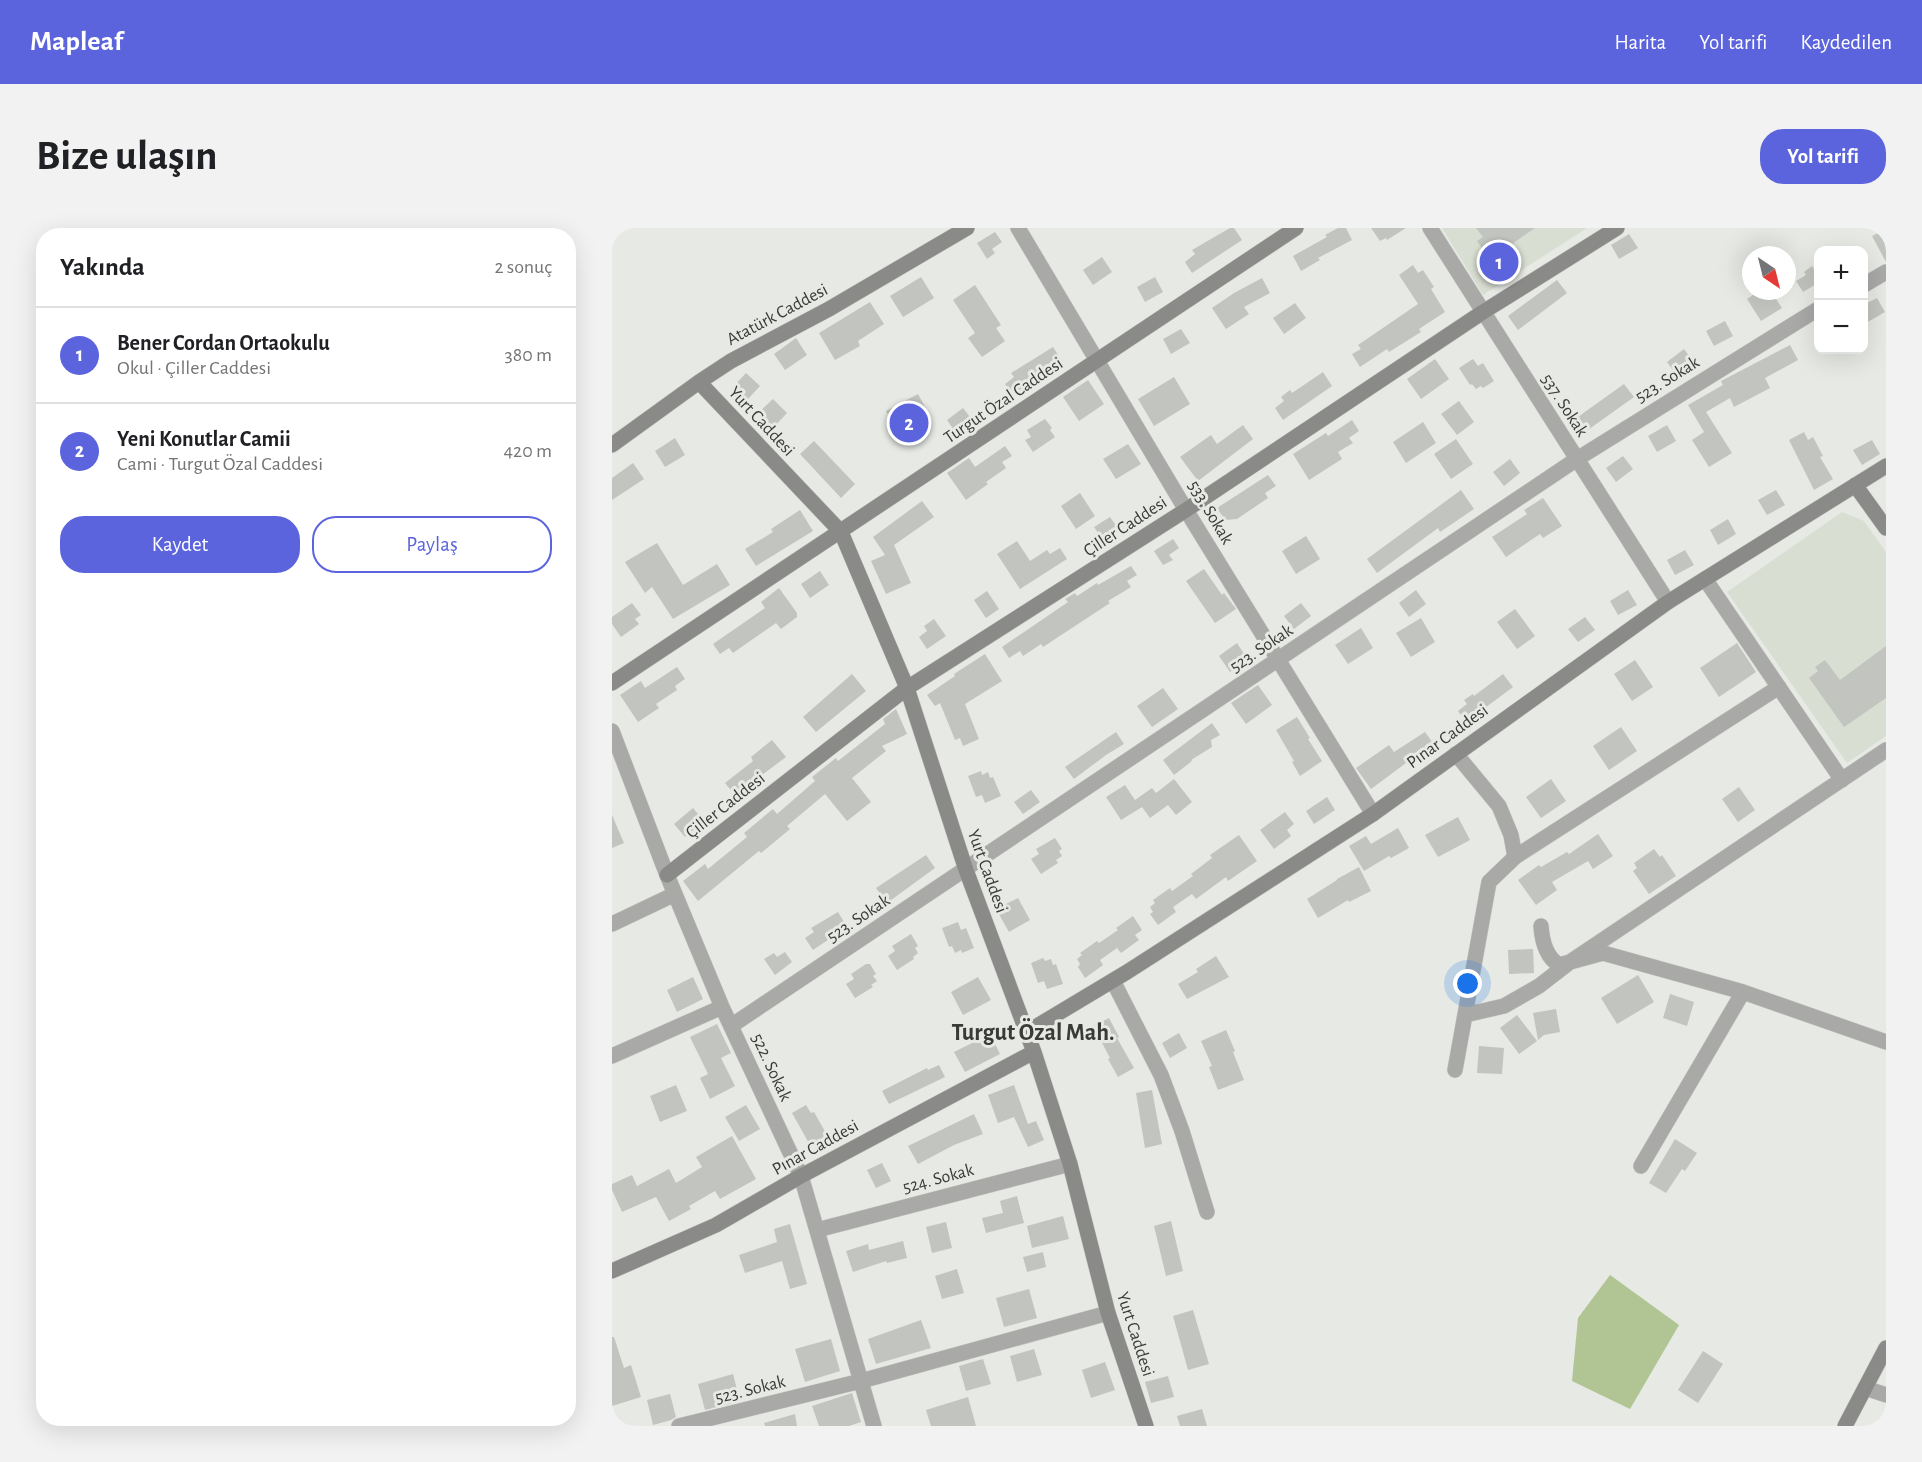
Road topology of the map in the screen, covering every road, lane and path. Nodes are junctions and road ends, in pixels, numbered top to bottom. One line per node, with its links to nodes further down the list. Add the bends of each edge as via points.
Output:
1 (967, 228): 11 (street, Atatürk Caddesi)
2 (1018, 228): 10 (street, 533. Sokak)
3 (1296, 228): 10 (street, Turgut Özal Caddesi)
4 (1430, 228): 9 (street, 537. Sokak)
5 (1617, 228): 9 (street, Çiller Caddesi)
6 (1886, 272): 7 (street)
7 (1868, 282)
8 (1814, 311): 13 (street, 523. Sokak)
9 (1483, 312): 13 (street, 537. Sokak); 16 (street, Çiller Caddesi)
10 (1098, 360): 16 (street, 533. Sokak); 18 (street, Turgut Özal Caddesi)
11 (699, 382): 12 (street, Atatürk Caddesi); 18 (street, Yurt Caddesi)
12 (612, 445)
13 (1577, 459): 20 (street, 537. Sokak); 21 (street, 523. Sokak)
14 (1886, 466): 15 (street, Pınar Caddesi)
15 (1855, 485): 17 (street); 19 (street, Pınar Caddesi)
16 (1186, 510): 21 (street, 533. Sokak); 24 (street, Çiller Caddesi)
17 (1886, 528)
18 (840, 532): 22 (street, Turgut Özal Caddesi); 24 (street, Yurt Caddesi)
19 (1705, 579): 20 (street, Pınar Caddesi); 23 (street)
20 (1668, 602): 27 (street, Pınar Caddesi)
21 (1278, 660): 29 (street, 533. Sokak); 31 (street, 523. Sokak)
22 (612, 683)
23 (1779, 687): 28 (street); 30 (street)
24 (907, 688): 31 (street, Yurt Caddesi); 32 (street, Çiller Caddesi)
25 (612, 731): 32 (street, 522. Sokak)
26 (1886, 750): 28 (street)
27 (1456, 754): 29 (street, Pınar Caddesi); 30 (street, via 1499,806)
28 (1842, 780): 36 (street)
29 (1373, 814): 37 (street, Pınar Caddesi)
30 (1515, 857): 40 (street, via 1489,882)
31 (966, 870): 41 (street, 523. Sokak); 42 (street, Yurt Caddesi)
32 (667, 875): 33 (street, 522. Sokak)
33 (675, 894): 34 (street); 39 (street, 522. Sokak)
34 (612, 924)
35 (1541, 926): 36 (street, via 1542,939 1552,960 1559,965)
36 (1570, 962): 38 (street, via 1603,953); 40 (street, via 1504,1006)
37 (1113, 981): 42 (street, Pınar Caddesi); 50 (street, via 1161,1075)
38 (1743, 992): 43 (street); 48 (street)
39 (722, 1006): 41 (street, 522. Sokak); 45 (street)
40 (1465, 1015): 46 (street)
41 (731, 1026): 49 (street, 522. Sokak)
42 (1027, 1032): 44 (street, Yurt Caddesi)
43 (1886, 1042)
44 (1034, 1052): 47 (street, Yurt Caddesi); 49 (street, Pınar Caddesi)
45 (612, 1056)
46 (1455, 1070)
47 (1070, 1164): 51 (street, 524. Sokak); 53 (street, Yurt Caddesi)
48 (1641, 1166)
49 (801, 1176): 51 (street, 522. Sokak); 52 (street, Pınar Caddesi, via 716,1225)
50 (1207, 1212)
51 (817, 1230): 55 (street, 522. Sokak)
52 (612, 1271)
53 (1108, 1313): 55 (street, 523. Sokak); 60 (street, Yurt Caddesi)
54 (1886, 1348): 56 (street)
55 (861, 1382): 58 (street, 523. Sokak); 59 (street, 522. Sokak)
56 (1865, 1388): 57 (street); 61 (street)
57 (1886, 1395)
58 (679, 1426)
59 (874, 1426)
60 (1146, 1426)
61 (1845, 1426)

